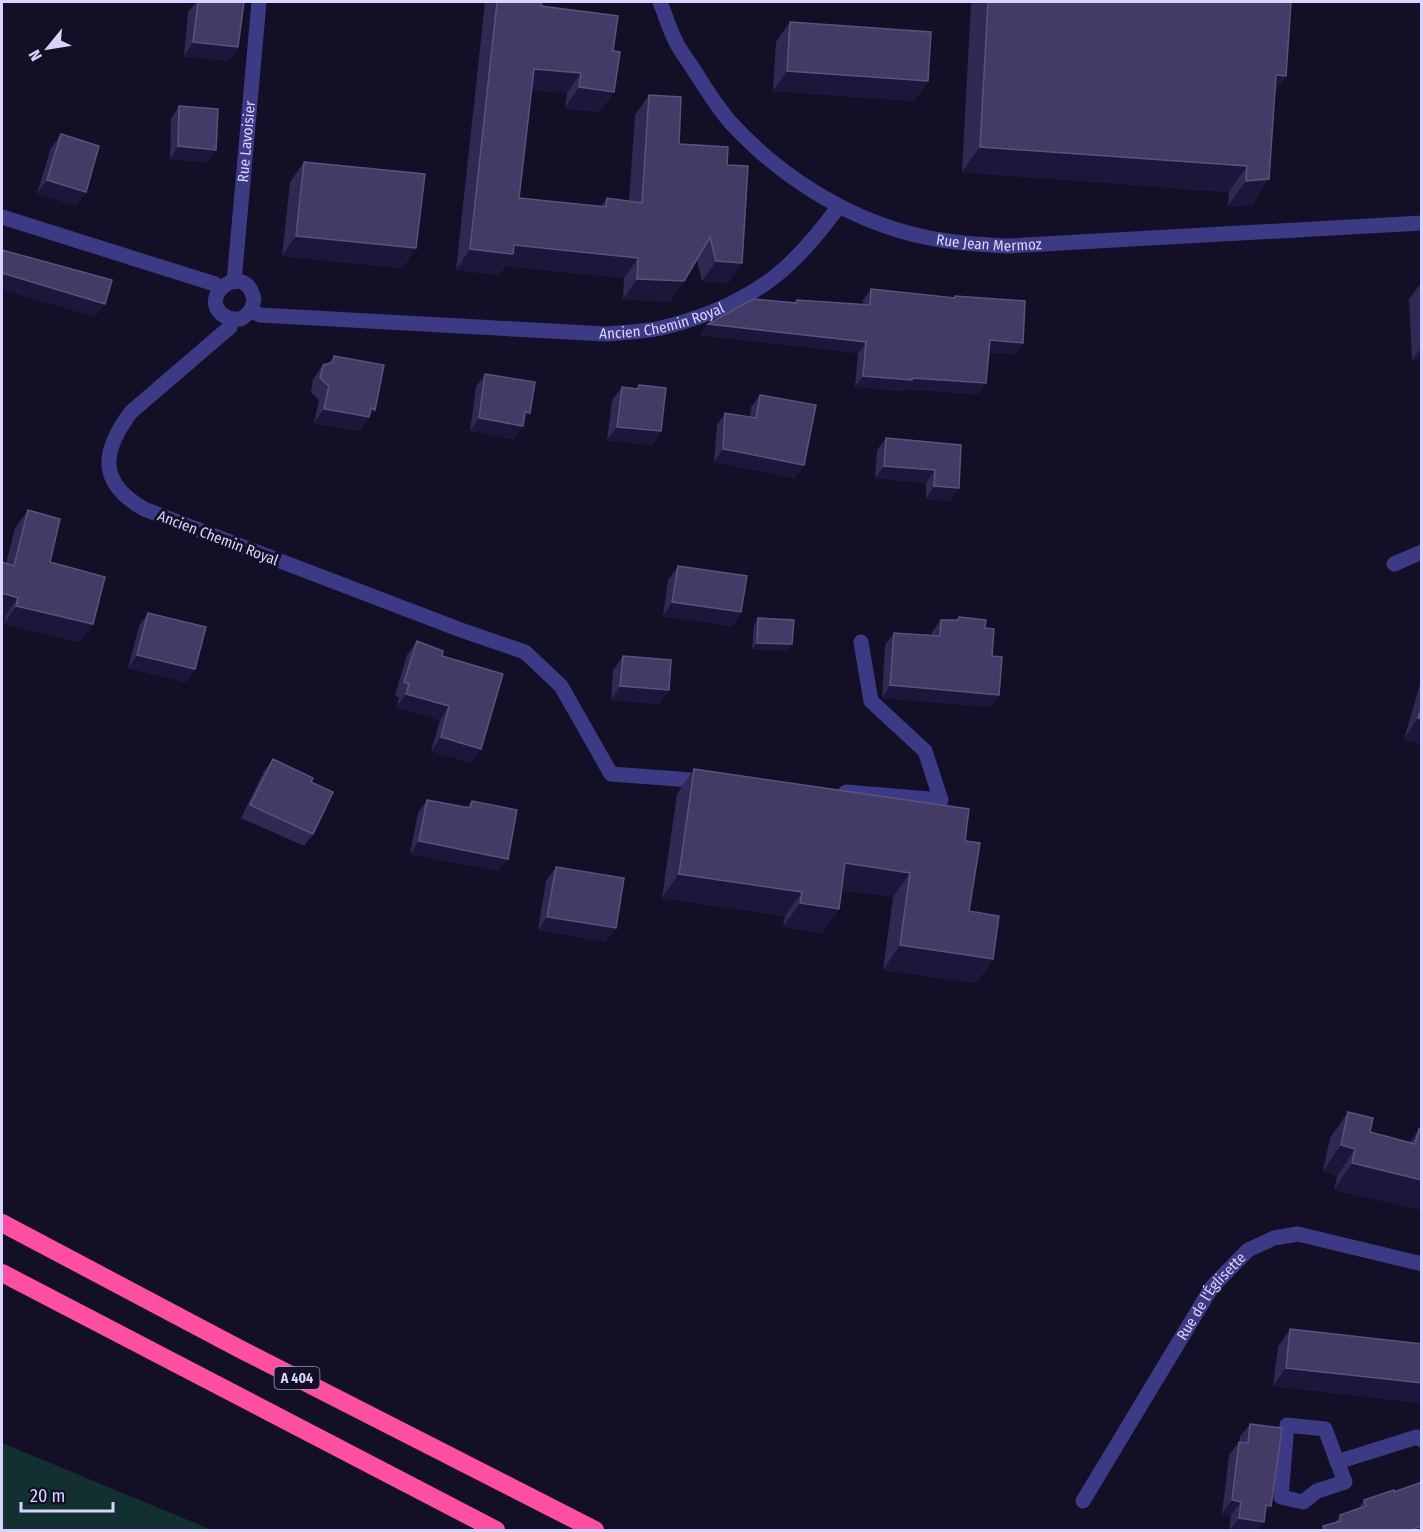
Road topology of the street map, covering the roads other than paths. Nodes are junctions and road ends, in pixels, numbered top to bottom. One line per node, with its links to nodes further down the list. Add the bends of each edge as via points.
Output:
1 (260, 2): 6 (street, Rue Lavoisier)
2 (660, 2): 3 (street, Rue Jean Mermoz, via 675,40 731,123 797,180)
3 (839, 206): 5 (street, Rue Jean Mermoz, via 908,233 951,242 1007,246); 7 (street, Ancien Chemin Royal, via 813,241 784,269 750,293 702,316 660,328 606,334 260,315)
4 (2, 217): 6 (street, via 216,285)
5 (1422, 223)
6 (227, 285): 7 (street, via 243,283 253,294); 8 (street, via 216,297 217,309)
7 (251, 310): 8 (street, Ancien Chemin Royal, via 241,319)
8 (231, 319): 12 (street, Ancien Chemin Royal, via 230,327 131,412 118,429 108,467 126,499 525,652 561,686 611,774)
9 (1422, 552): 10 (street)
10 (1395, 564)
11 (861, 642): 13 (street, via 871,701 925,752 941,800)
12 (715, 782)
13 (829, 791)
14 (2, 1223): 21 (highway, A 404)
15 (1422, 1264): 19 (street, Rue de l'Églisette, via 1298,1234 1274,1238 1248,1250 1212,1287)
16 (2, 1274): 20 (highway)
17 (1422, 1440): 18 (street, via 1417,1437)
18 (1337, 1462): 18 (street, via 1325,1429 1287,1425 1281,1497 1303,1502 1317,1491 1345,1482)
19 (1083, 1501)
20 (496, 1530)
21 (595, 1530)

